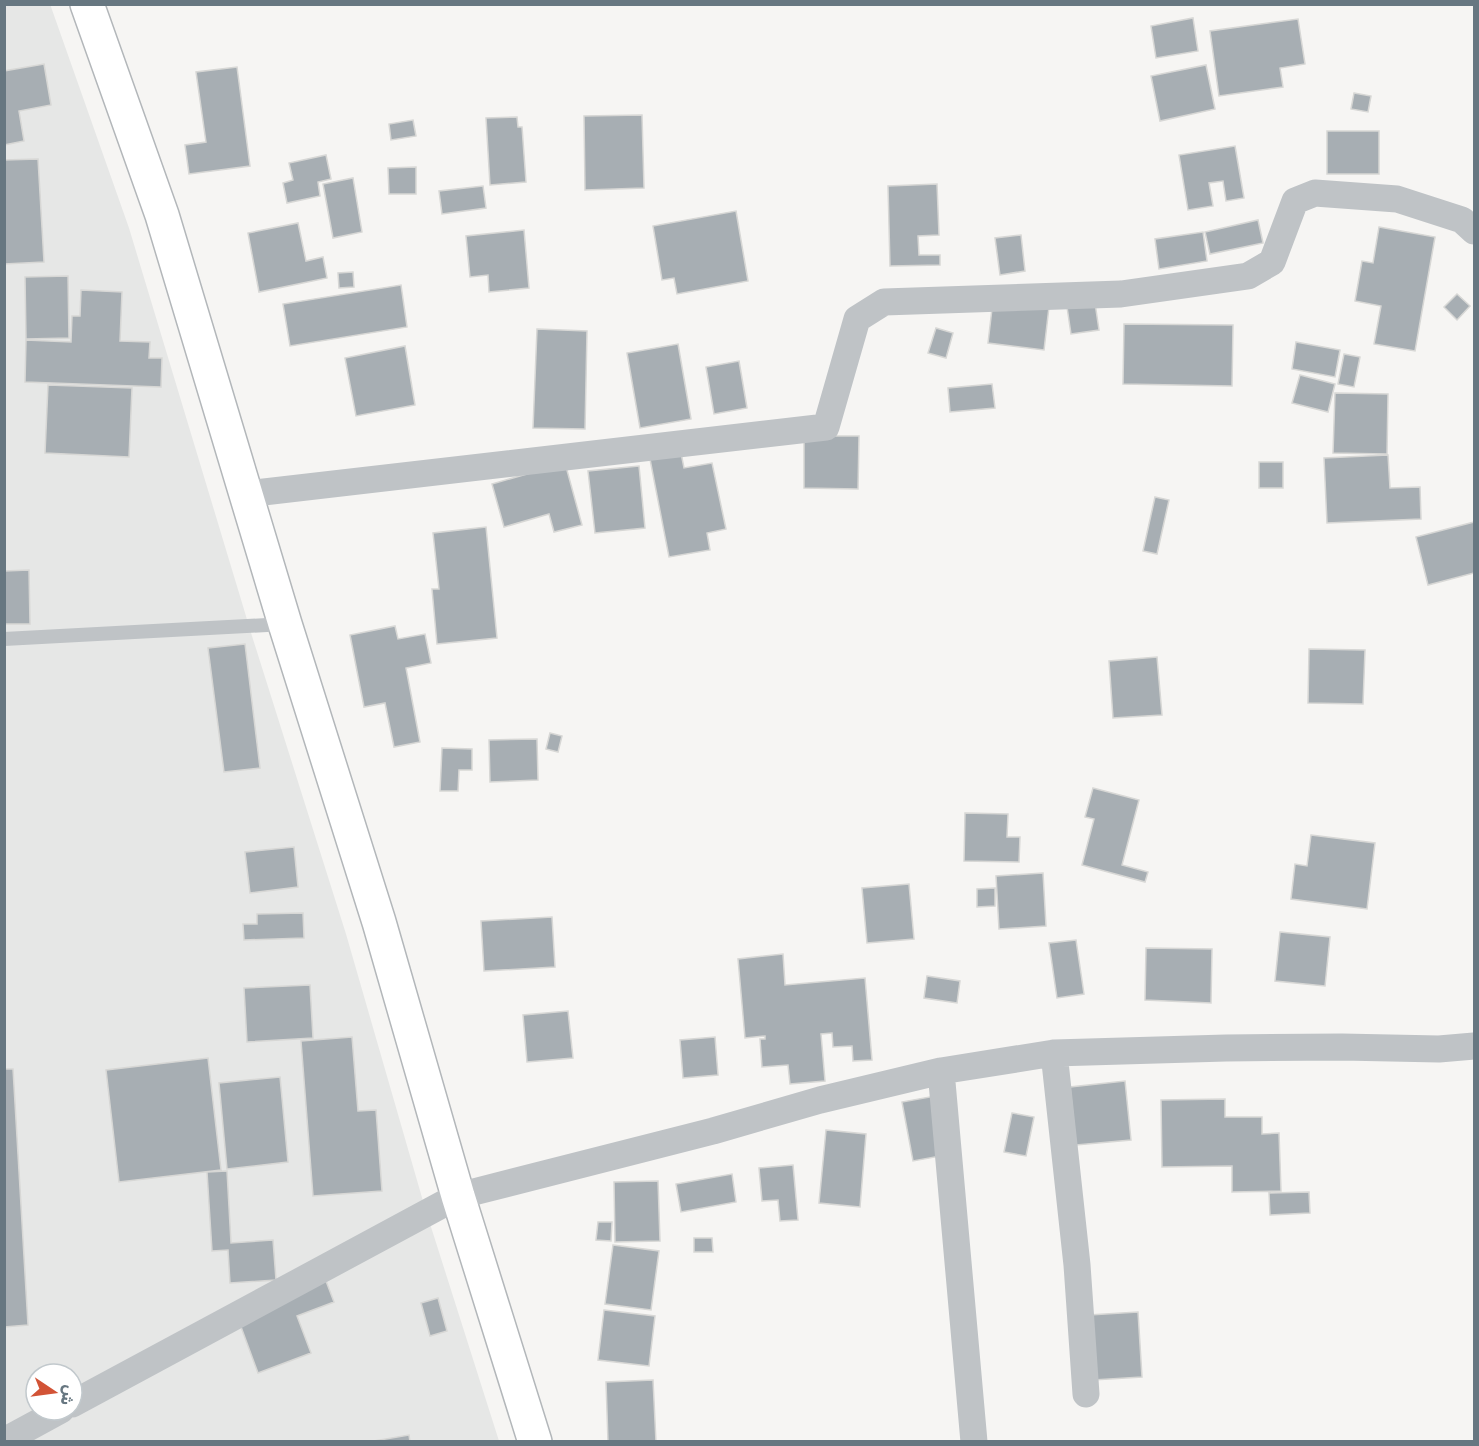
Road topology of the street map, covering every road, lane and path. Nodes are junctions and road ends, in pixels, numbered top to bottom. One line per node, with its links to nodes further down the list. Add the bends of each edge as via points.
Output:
1 (87, 4): 3 (main road, via 162,215)
2 (1474, 231): 3 (street, via 1462,220 1397,199 1315,193 1295,201 1272,262 1248,276 1121,294 884,302 857,319 826,427)
3 (246, 494): 4 (main road)
4 (285, 624): 5 (lane); 9 (main road, via 379,922)
5 (4, 639)
6 (1474, 1046): 7 (street, via 1439,1050 1342,1047)
7 (1054, 1053): 8 (street); 10 (street, via 1077,1265)
8 (941, 1071): 9 (street); 15 (street)
9 (458, 1196): 11 (street); 14 (main road)
10 (1086, 1394)
11 (84, 1398)
12 (40, 1422): 13 (street)
13 (4, 1442)
14 (535, 1442)
15 (974, 1442)

